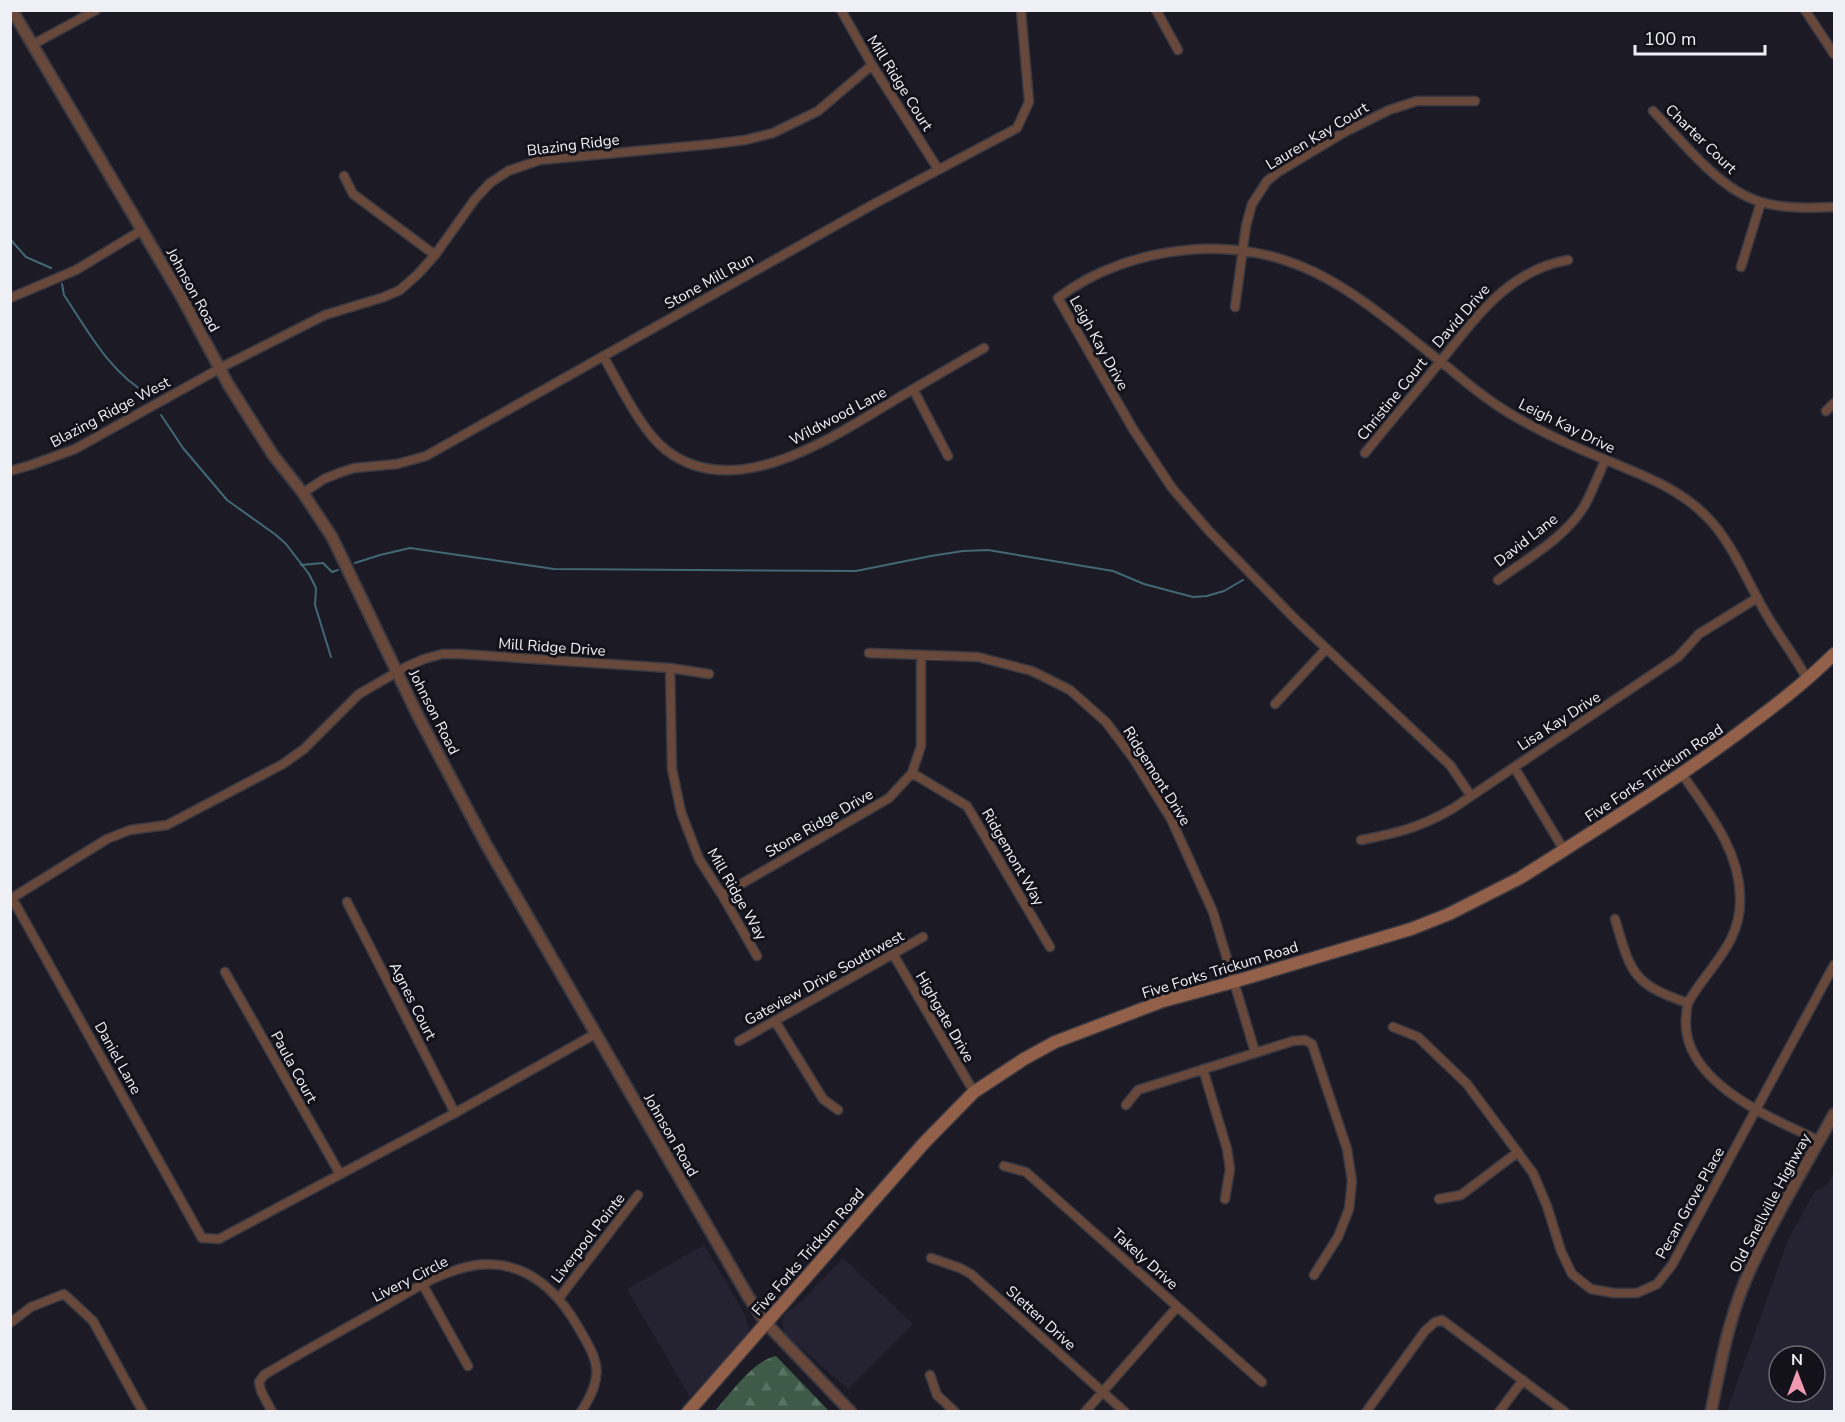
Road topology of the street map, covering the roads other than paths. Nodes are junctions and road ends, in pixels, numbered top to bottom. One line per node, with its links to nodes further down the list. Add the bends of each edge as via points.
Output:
1 (12, 10): 7 (street, Johnson Road)
2 (96, 10): 7 (street)
3 (841, 10): 10 (street, Mill Ridge Court)
4 (1021, 10): 13 (street, Stone Mill Run, via 1029,102 1017,128)
5 (1156, 10): 8 (street)
6 (1805, 10): 9 (street)
7 (32, 45): 17 (street, Johnson Road)
8 (1178, 50)
9 (1834, 54)
10 (872, 65): 13 (street, Mill Ridge Court); 19 (street, Blazing Ridge, via 818,111 773,133 713,144 540,160 508,171 475,199)
11 (1475, 101): 18 (street, Lauren Kay Court, via 1417,101 1389,110 1290,164 1267,181 1252,204)
12 (1653, 111): 15 (street, Charter Court, via 1723,181)
13 (938, 169): 25 (street, Stone Mill Run)
14 (344, 176): 19 (street, via 353,194)
15 (1761, 202): 16 (street, Charter Court, via 1785,207); 21 (street)
16 (1834, 207)
17 (142, 230): 22 (street, via 76,270); 27 (street, Johnson Road)
18 (1242, 250): 23 (street, Lauren Kay Court); 26 (street, Leigh Kay Drive, via 1294,262 1340,284); 38 (street, Leigh Kay Drive, via 1197,249 1151,255 1093,277 1058,298 1133,429 1172,488)
19 (435, 255): 27 (street, Blazing Ridge, via 400,290 325,315)
20 (1568, 260): 26 (street, David Drive, via 1544,265 1500,292)
21 (1742, 267)
22 (10, 298)
23 (1235, 307)
24 (984, 348): 28 (street, Wildwood Lane)
25 (603, 356): 28 (street, Wildwood Lane, via 652,437 684,461 718,469 783,460 818,445); 35 (street, Stone Mill Run, via 426,456 397,464 354,468 324,479)
26 (1440, 362): 31 (street, Christine Court); 33 (street, Leigh Kay Drive, via 1510,414)
27 (219, 369): 34 (street, Blazing Ridge West, via 75,449); 35 (street, Johnson Road, via 247,416)
28 (913, 389): 32 (street)
29 (1834, 403): 30 (street)
30 (1826, 411)
31 (1365, 453)
32 (948, 456)
33 (1605, 460): 36 (street, David Lane, via 1585,504 1572,521); 37 (street, Leigh Kay Drive, via 1668,487 1701,511 1723,537)
34 (10, 471)
35 (303, 493): 43 (street, Johnson Road, via 339,550)
36 (1498, 580)
37 (1757, 598): 45 (street, Leigh Kay Drive); 47 (street, Lisa Kay Drive, via 1708,627 1678,657)
38 (1326, 649): 46 (street); 50 (street, Leigh Kay Drive, via 1450,765)
39 (869, 653): 41 (street, Ridgemont Drive)
40 (1834, 654): 45 (main road, Five Forks Trickum Road)
41 (921, 655): 48 (street, Stone Ridge Drive, via 921,746); 62 (street, Ridgemont Drive, via 978,657 1032,671 1070,690 1106,722 1171,819 1213,912)
42 (670, 668): 43 (street, Mill Ridge Drive, via 442,654); 44 (street, Mill Ridge Drive); 53 (street, Mill Ridge Way, via 672,770 681,812 699,859)
43 (397, 672): 66 (street, Johnson Road, via 487,846); 79 (street, Daniel Lane, via 359,694 283,764 167,825 130,830 107,839 12,897 202,1238 219,1239)
44 (709, 674)
45 (1807, 679): 49 (main road, Five Forks Trickum Road)
46 (1275, 704)
47 (1514, 767): 50 (street, Lisa Kay Drive); 52 (street)
48 (912, 773): 53 (street, Stone Ridge Drive, via 889,798); 57 (street, Ridgemont Way, via 967,806)
49 (1682, 774): 52 (main road, Five Forks Trickum Road); 63 (street, via 1725,839 1736,863 1741,897 1737,927 1724,953)
50 (1471, 796): 51 (street, Lisa Kay Drive, via 1418,827)
51 (1361, 840)
52 (1564, 850): 62 (main road, Five Forks Trickum Road, via 1520,878 1449,914)
53 (722, 895): 59 (street, Mill Ridge Way)
54 (346, 902): 74 (street, Agnes Court)
55 (1615, 919): 63 (street, via 1627,962 1642,982)
56 (923, 937): 58 (street, Gateview Drive Southwest)
57 (1050, 947)
58 (893, 954): 64 (street, Gateview Drive Southwest); 70 (street, Highgate Drive)
59 (756, 956)
60 (1834, 965): 73 (street, Pecan Grove Place)
61 (225, 972): 79 (street, Paula Court)
62 (1233, 982): 68 (street, Ridgemont Drive); 70 (main road, Five Forks Trickum Road, via 1163,1001 1055,1042)
63 (1688, 1003): 73 (street, via 1686,1028 1693,1052 1715,1081)
64 (775, 1020): 67 (street, Gateview Drive Southwest); 72 (street, via 823,1099)
65 (1393, 1027): 77 (street, Pecan Grove Place, via 1418,1037 1467,1084)
66 (595, 1034): 74 (street, Daniel Lane); 89 (street, Johnson Road)
67 (739, 1041)
68 (1255, 1052): 69 (street); 84 (street, via 1293,1041 1312,1044 1347,1149 1352,1181 1349,1209 1338,1237)
69 (1203, 1069): 71 (street, via 1138,1090); 81 (street, via 1227,1149 1230,1169)
70 (974, 1092): 89 (main road, Five Forks Trickum Road, via 924,1143)
71 (1126, 1105)
72 (838, 1110)
73 (1756, 1110): 76 (street); 77 (street, Pecan Grove Place, via 1672,1265 1657,1284 1637,1293 1591,1289 1572,1274 1533,1173)
74 (455, 1113): 79 (street, Daniel Lane)
75 (1834, 1114): 76 (street, Old Snellville Highway)
76 (1820, 1142): 106 (street, Old Snellville Highway, via 1746,1281 1729,1329)
77 (1518, 1152): 82 (street, via 1461,1195)
78 (1004, 1167): 87 (street, Takely Drive, via 1026,1172)
79 (340, 1174)
80 (638, 1195): 86 (street, Liverpool Pointe)
81 (1225, 1199)
82 (1439, 1199)
83 (931, 1258): 94 (street, Sletten Drive, via 971,1274)
84 (1314, 1275)
85 (423, 1284): 86 (street, Livery Circle, via 456,1269 496,1265 514,1268 543,1283); 90 (street); 96 (street, Livery Circle, via 264,1375 259,1382)
86 (559, 1298): 97 (street, Livery Circle, via 596,1360 595,1386)
87 (1178, 1307): 93 (street, Takely Drive); 94 (street)
88 (10, 1323): 95 (street, via 31,1307 64,1294 93,1322)
89 (766, 1323): 98 (main road, Five Forks Trickum Road); 99 (street, Johnson Road)
90 (468, 1366)
91 (930, 1375): 100 (street, via 937,1395)
92 (1523, 1380): 103 (street, via 1442,1320 1425,1331); 104 (street); 105 (street)
93 (1262, 1382)
94 (1103, 1392): 101 (street); 102 (street, Sletten Drive)
95 (143, 1412)
96 (272, 1412)
97 (581, 1412)
98 (688, 1412)
99 (851, 1412)
100 (955, 1412)
101 (1085, 1412)
102 (1125, 1412)
103 (1366, 1412)
104 (1499, 1412)
105 (1564, 1412)
106 (1711, 1412)

